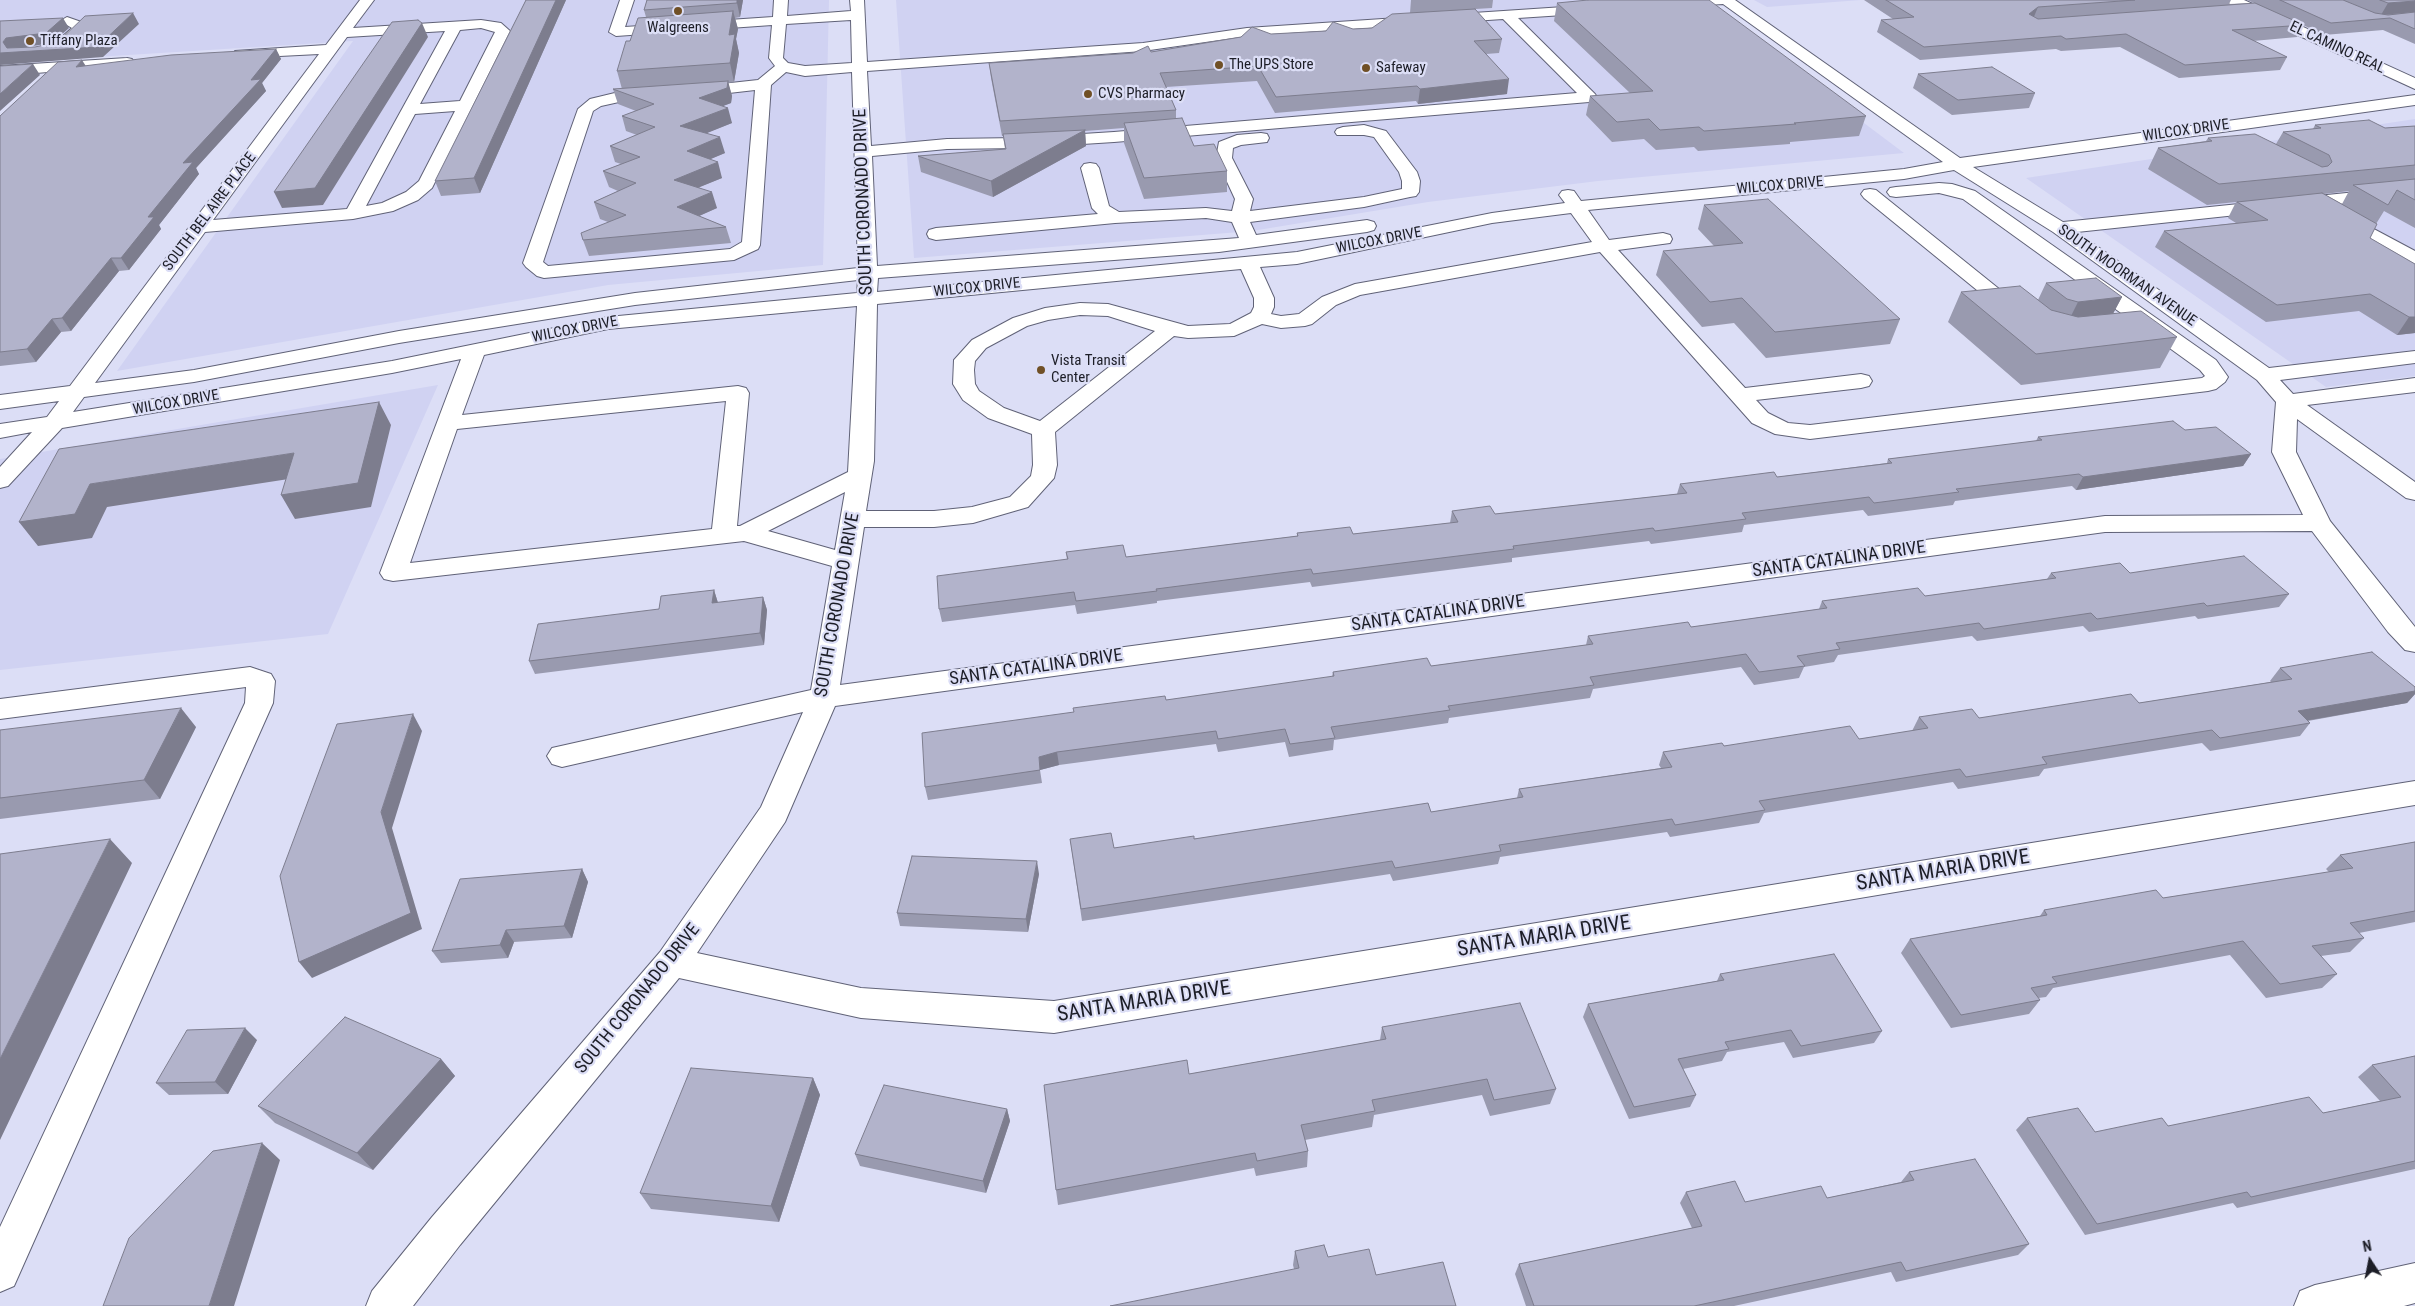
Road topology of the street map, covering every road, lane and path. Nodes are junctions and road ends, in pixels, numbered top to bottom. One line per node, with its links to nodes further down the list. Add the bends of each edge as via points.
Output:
1 (367, 0): 15 (street, SOUTH BEL AIRE PLACE)
2 (627, 0): 13 (street, via 616,32)
3 (781, 0): 13 (street)
4 (1724, 0): 6 (street); 33 (street, SOUTH MOORMAN AVENUE)
5 (2232, 0): 9 (street, EL CAMINO REAL)
6 (1663, 4)
7 (1613, 7): 11 (street)
8 (858, 8): 13 (street); 22 (street, SOUTH CORONADO DRIVE)
9 (2252, 9): 10 (street); 25 (street, EL CAMINO REAL)
10 (2223, 12)
11 (1507, 15): 22 (street, via 1247,32 1134,48); 32 (street, via 1589,97 1114,137 947,144)
12 (68, 21): 17 (street, via 82,26 58,48)
13 (780, 21): 21 (street, via 776,58)
14 (455, 26): 15 (street); 28 (street, via 488,25 503,31); 29 (street)
15 (343, 33): 16 (street, SOUTH BEL AIRE PLACE)
16 (330, 49): 18 (street); 42 (street, SOUTH BEL AIRE PLACE)
17 (50, 50)
18 (223, 55)
19 (146, 61): 20 (street)
20 (60, 67): 23 (street); 26 (street)
21 (783, 67): 22 (street, via 805,71); 24 (street)
22 (860, 67): 32 (street, SOUTH CORONADO DRIVE)
23 (0, 71)
24 (763, 84): 24 (street, via 596,102 586,110 533,263 544,272 734,254 751,245)
25 (2415, 84)
26 (40, 86)
27 (2415, 100): 30 (street, WILCOX DRIVE)
28 (463, 106): 29 (street); 39 (street, via 426,184 412,196 395,203)
29 (409, 110): 39 (street)
30 (2211, 128): 31 (street); 33 (street, WILCOX DRIVE)
31 (2236, 141)
32 (863, 152): 50 (street, SOUTH CORONADO DRIVE)
33 (1957, 164): 38 (street, WILCOX DRIVE, via 1872,165); 43 (street, SOUTH MOORMAN AVENUE)
34 (1090, 168): 41 (street, via 1101,208)
35 (2415, 191): 37 (street)
36 (1870, 194): 38 (street); 53 (street); 55 (street, via 1939,188 1970,195)
37 (2315, 202): 43 (street); 48 (street)
38 (1578, 207): 46 (street, WILCOX DRIVE, via 1357,228); 47 (street); 49 (street, WILCOX DRIVE, via 1492,218 1297,258)
39 (353, 214): 42 (street)
40 (1239, 217): 40 (street, via 1364,202 1410,192 1411,181 1380,134 1364,130 1237,140 1225,146 1224,158 1244,199); 41 (street, via 1206,214); 46 (street)
41 (1115, 218): 44 (street)
42 (199, 228): 62 (street, SOUTH BEL AIRE PLACE)
43 (2060, 228): 59 (street, SOUTH MOORMAN AVENUE)
44 (936, 234)
45 (1663, 239): 47 (street)
46 (1250, 242): 50 (street, WILCOX DRIVE)
47 (1604, 246): 52 (street, via 1354,290 1328,302 1305,320 1281,322); 63 (street)
48 (2415, 259)
49 (1248, 262): 51 (street, WILCOX DRIVE); 52 (street, via 1264,298)
50 (868, 273): 51 (street, SOUTH CORONADO DRIVE); 62 (street, WILCOX DRIVE, via 636,299 399,337 194,376)
51 (868, 299): 57 (street, WILCOX DRIVE, via 608,322); 70 (street, SOUTH CORONADO DRIVE)
52 (1259, 317): 54 (street, via 1234,330 1188,332)
53 (2029, 323)
54 (1170, 329): 68 (street); 68 (street, via 1108,310 1080,309 1045,314 1020,322 979,344 965,360 963,370 964,384 971,395 996,413)
55 (2157, 329): 56 (street); 63 (street, via 2208,365 2216,377 2208,384 1810,432 1783,429 1760,418)
56 (2129, 333)
57 (475, 350): 66 (street); 67 (street, WILCOX DRIVE)
58 (2415, 357): 59 (street)
59 (2265, 375): 64 (street, SOUTH MOORMAN AVENUE)
60 (1861, 381): 63 (street)
61 (2415, 385): 64 (street)
62 (76, 393): 65 (street, WILCOX DRIVE); 67 (street, SOUTH BEL AIRE PLACE)
63 (1740, 396)
64 (2287, 401): 72 (street, SOUTH MOORMAN AVENUE); 74 (street, via 2284,452)
65 (0, 402)
66 (448, 423): 75 (street, via 738,393); 75 (street, via 393,574)
67 (53, 424): 69 (street, WILCOX DRIVE); 71 (street, SOUTH BEL AIRE PLACE)
68 (1043, 430): 73 (street, via 1045,465 1042,478 1019,502 954,517)
69 (0, 431)
70 (860, 475): 73 (street, SOUTH CORONADO DRIVE); 75 (street)
71 (0, 481)
72 (2415, 493)
73 (853, 519): 76 (street, SOUTH CORONADO DRIVE)
74 (2319, 523): 77 (street, via 2398,626); 78 (street, SANTA CATALINA DRIVE, via 2105,524)
75 (734, 534): 76 (street)
76 (846, 562): 78 (street, SOUTH CORONADO DRIVE)
77 (2415, 643)
78 (824, 696): 80 (street, SANTA CATALINA DRIVE); 82 (street, SOUTH CORONADO DRIVE, via 774,813)
79 (0, 709): 83 (street, via 250,677 261,681 259,703)
80 (562, 756)
81 (2415, 793): 82 (street, SANTA MARIA DRIVE, via 1054,1017 862,1003)
82 (672, 962): 85 (street, SOUTH CORONADO DRIVE)
83 (0, 1272)
84 (2415, 1283): 86 (street)
85 (387, 1306)
86 (2315, 1306)

